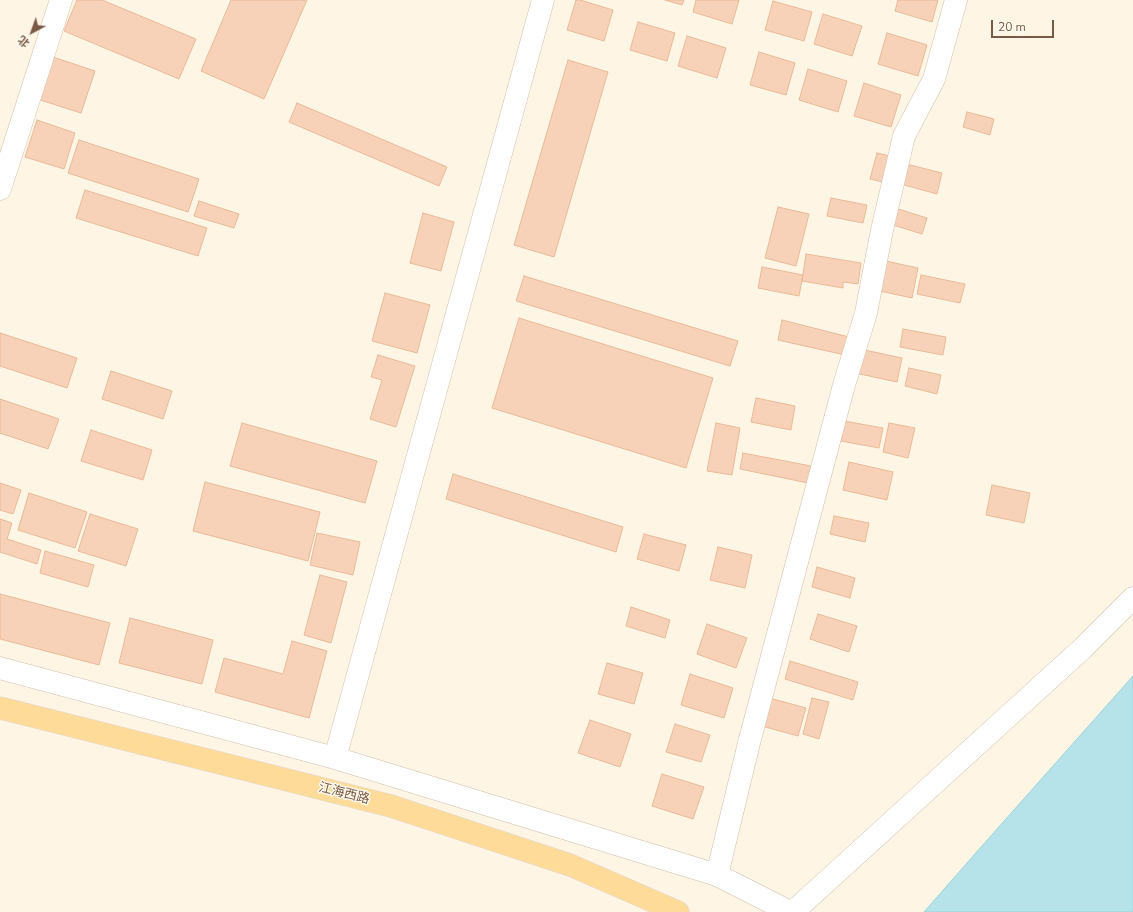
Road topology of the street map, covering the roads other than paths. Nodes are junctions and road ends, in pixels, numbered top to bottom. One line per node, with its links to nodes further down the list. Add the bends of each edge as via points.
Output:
1 (61, 0): 4 (street)
2 (543, 0): 8 (street)
3 (956, 0): 9 (street, via 934,79 904,136 866,313 840,400 749,743)
4 (0, 189)
5 (1133, 598): 12 (street, via 1083,648)
6 (0, 668): 8 (street)
7 (0, 708): 10 (main road, 江海西路, via 391,806 570,865)
8 (335, 758): 9 (street)
9 (717, 875): 11 (street)
10 (678, 912)
11 (790, 912)
12 (793, 912)

